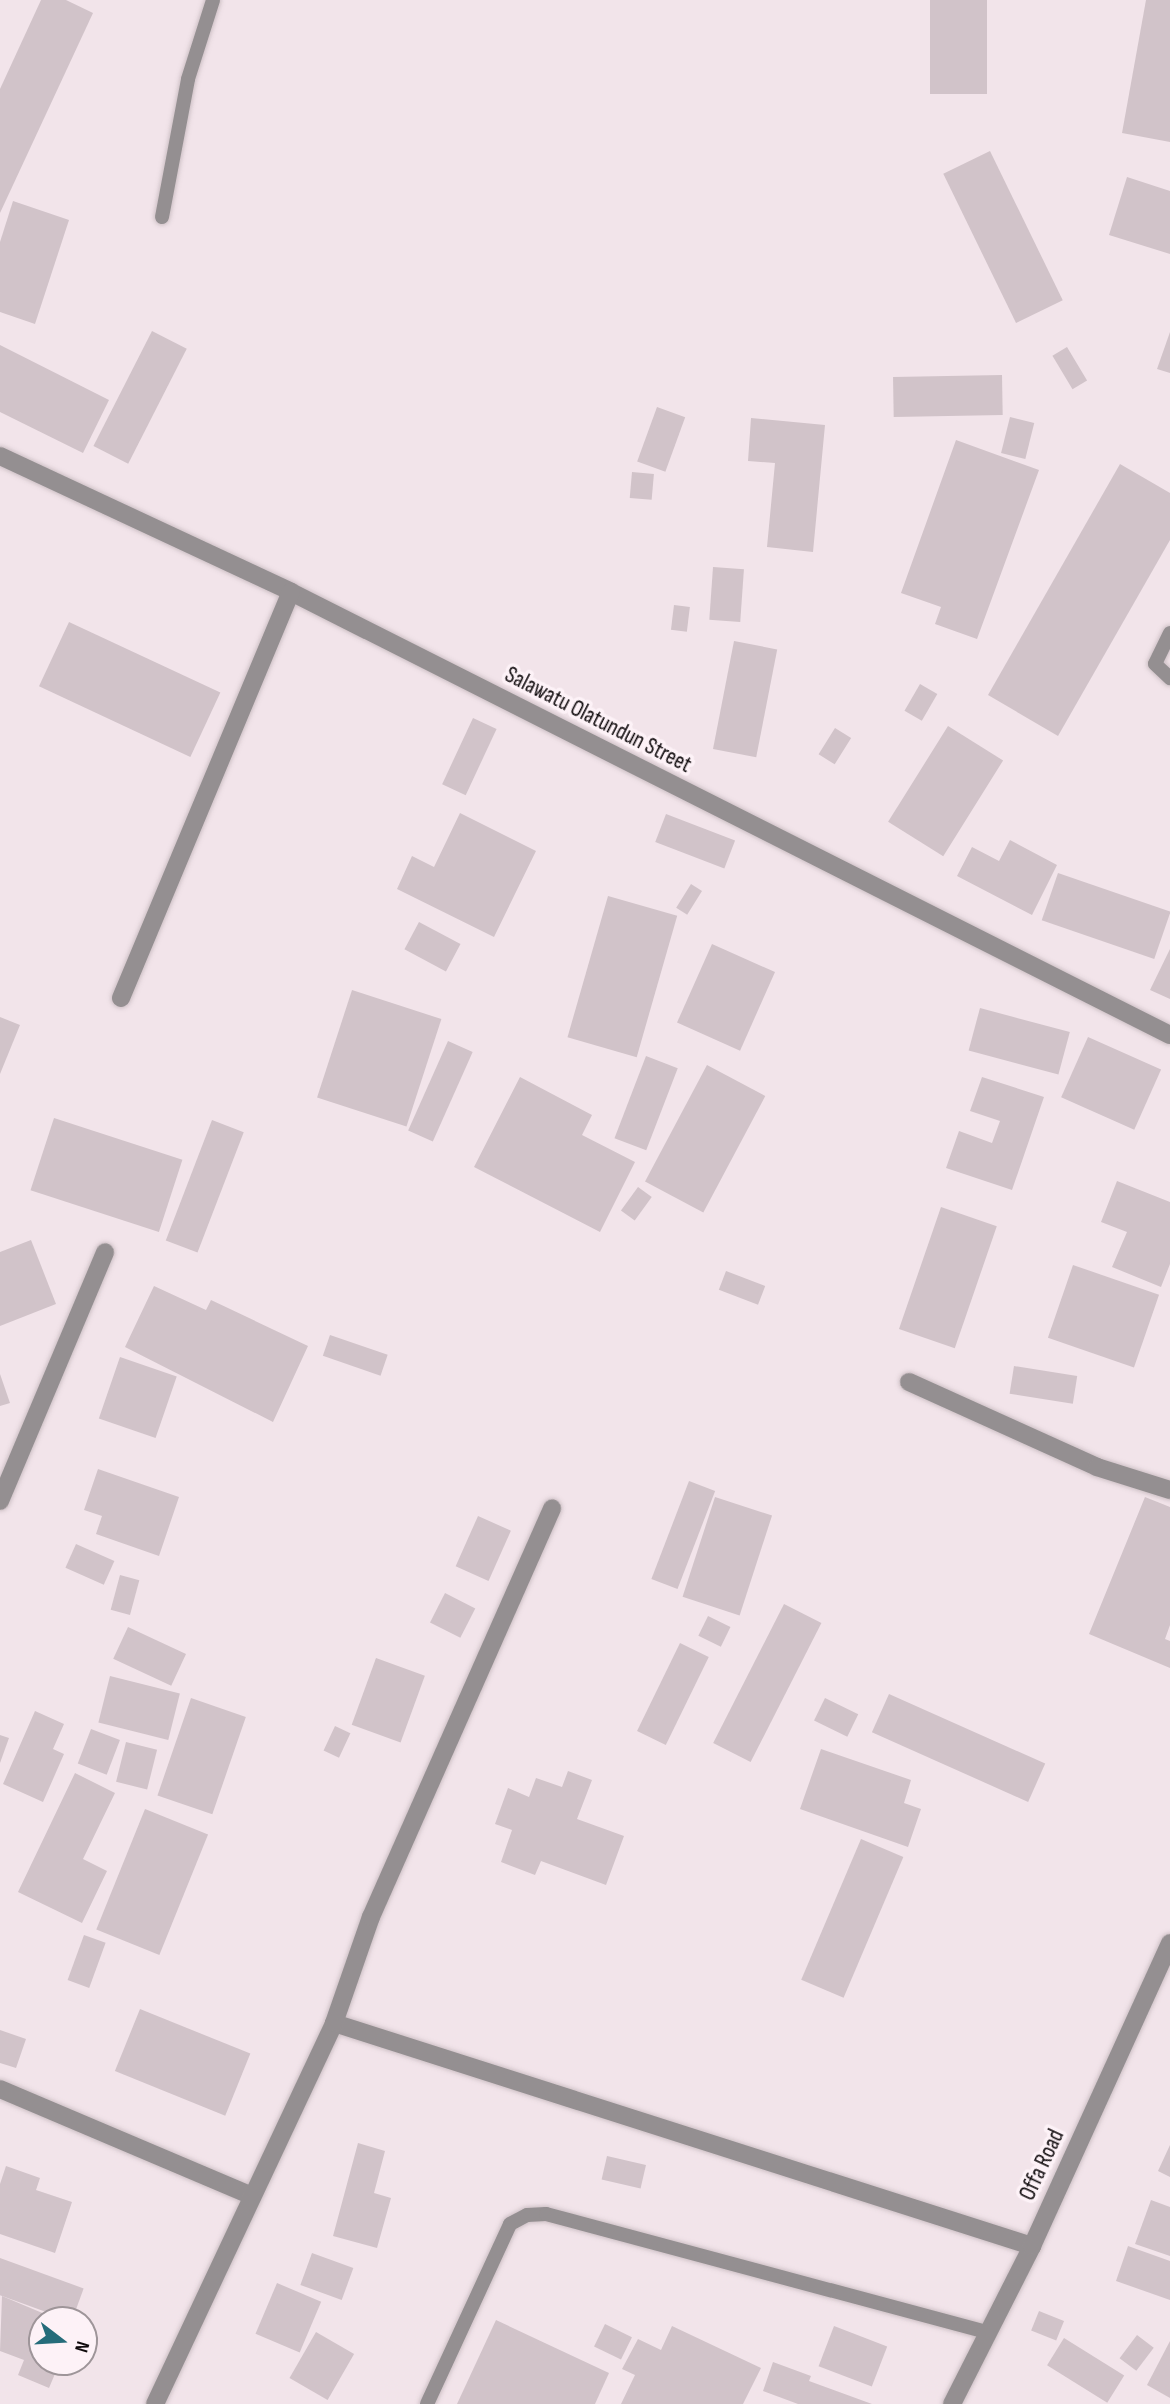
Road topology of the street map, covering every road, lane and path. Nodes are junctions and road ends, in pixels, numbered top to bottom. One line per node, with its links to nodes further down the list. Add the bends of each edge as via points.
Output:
1 (213, 0): 2 (lane, via 188,79)
2 (162, 217)
3 (0, 456): 4 (street, Salawatu Olatundun Street)
4 (291, 592): 7 (street); 8 (street, Salawatu Olatundun Street)
5 (1170, 633): 6 (lane, via 1155,664)
6 (1170, 678)
7 (121, 998)
8 (1170, 1035)
9 (105, 1252): 12 (street)
10 (909, 1382): 11 (street, via 1097,1467)
11 (1170, 1490)
12 (0, 1501)
13 (552, 1508): 15 (street, via 371,1917)
14 (1170, 1943): 18 (street, Offa Road)
15 (334, 2023): 17 (street); 18 (street)
16 (0, 2089): 17 (street)
17 (252, 2196): 20 (street)
18 (1032, 2246): 19 (street, Offa Road)
19 (987, 2332): 21 (lane, via 546,2214 527,2215 510,2224); 22 (street, Offa Road)
20 (155, 2404)
21 (427, 2404)
22 (951, 2404)

